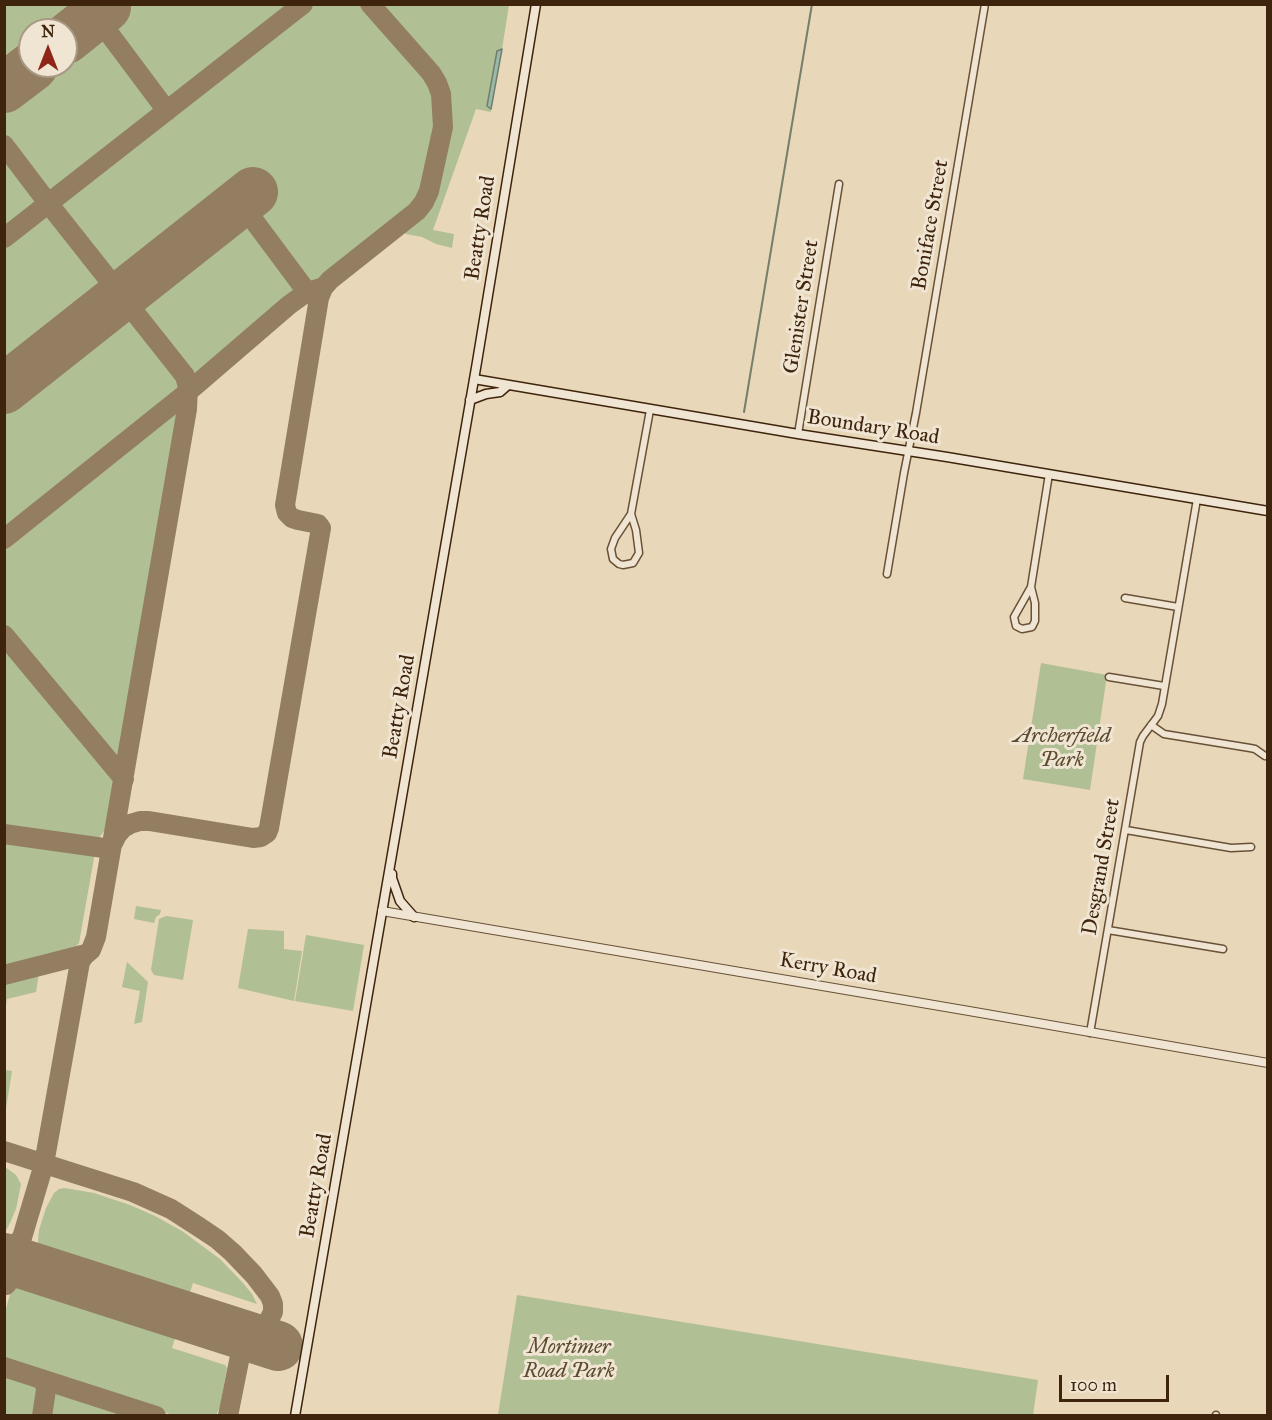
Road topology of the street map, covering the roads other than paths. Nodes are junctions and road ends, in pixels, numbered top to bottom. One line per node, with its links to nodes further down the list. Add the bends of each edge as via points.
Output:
1 (536, 4): 4 (main road, Beatty Road)
2 (985, 4): 9 (street, Boniface Street)
3 (839, 184): 8 (street, Glenister Street)
4 (474, 379): 5 (main road, Boundary Road); 6 (main road, Beatty Road)
5 (508, 385): 6 (main road, via 500,392); 7 (main road, Boundary Road)
6 (470, 400): 23 (main road, Beatty Road)
7 (650, 410): 8 (main road, Boundary Road); 13 (street)
8 (798, 434): 9 (main road, Boundary Road)
9 (909, 452): 10 (main road, Boundary Road); 14 (street, Boniface Street)
10 (1049, 474): 11 (main road, Boundary Road); 15 (street)
11 (1197, 499): 12 (main road, Boundary Road); 17 (street, Desgrand Street)
12 (1268, 511)
13 (631, 514): 13 (street, via 639,553 627,566 613,559 611,549)
14 (887, 574)
15 (1031, 587): 15 (street, via 1035,621 1032,627 1022,629 1016,626 1014,616)
16 (1125, 598): 17 (street)
17 (1178, 607): 19 (street, Desgrand Street)
18 (1109, 677): 19 (street)
19 (1164, 686): 20 (street, Desgrand Street, via 1160,711)
20 (1151, 725): 21 (street, via 1164,734 1250,748); 22 (street, Desgrand Street, via 1140,742)
21 (1265, 756)
22 (1125, 830): 24 (street, via 1231,848); 27 (street, Desgrand Street)
23 (394, 846): 25 (main road, Beatty Road); 26 (main road, via 392,878 400,902)
24 (1251, 847)
25 (382, 911): 26 (street, Kerry Road); 31 (main road, Beatty Road)
26 (414, 917): 29 (street, Kerry Road)
27 (1108, 930): 28 (street); 29 (street, Desgrand Street)
28 (1223, 949)
29 (1090, 1033): 30 (street, Kerry Road)
30 (1268, 1063)
31 (296, 1416)

